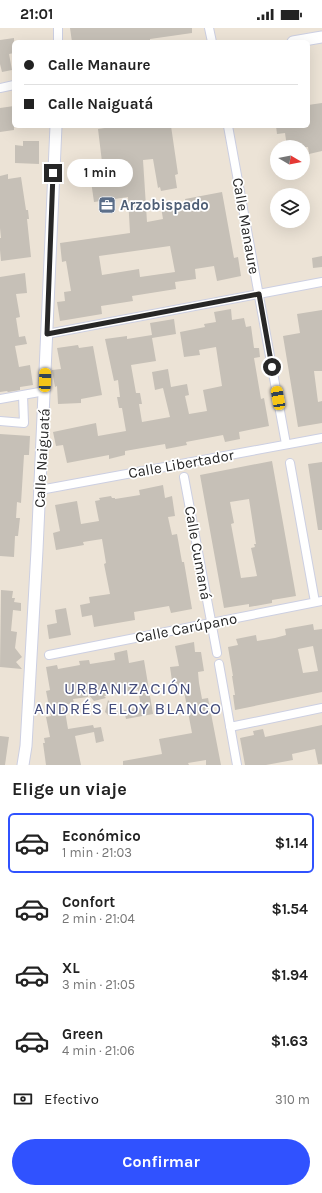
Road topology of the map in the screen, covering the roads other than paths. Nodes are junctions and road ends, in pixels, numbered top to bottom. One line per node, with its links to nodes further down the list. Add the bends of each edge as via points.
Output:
1 (58, 28): 4 (street)
2 (209, 28): 5 (street)
3 (322, 37): 6 (street)
4 (58, 40)
5 (212, 40)
6 (304, 40)
7 (12, 86): 8 (street)
8 (0, 88)
9 (56, 128): 13 (street, Calle Naiguatá)
10 (228, 128): 12 (street, Calle Manaure)
11 (322, 282): 12 (street)
12 (259, 294): 13 (street); 19 (street, Calle Manaure)
13 (47, 334): 14 (street, Calle Naiguatá)
14 (45, 391): 15 (street); 22 (street, Calle Naiguatá)
15 (23, 395): 16 (street); 17 (street, via 24,423)
16 (0, 399)
17 (0, 422)
18 (322, 438): 19 (street, Calle Libertador)
19 (286, 444): 22 (street, Calle Libertador)
20 (290, 463): 23 (street)
21 (184, 477): 24 (street, Calle Cumaná)
22 (40, 490): 30 (street, Calle Naiguatá)
23 (318, 602): 24 (street, Calle Carúpano)
24 (211, 623): 25 (street, Calle Cumaná); 26 (street, Calle Carúpano)
25 (217, 653)
26 (49, 655)
27 (219, 664): 29 (street)
28 (322, 708): 29 (street)
29 (230, 727): 31 (street)
30 (23, 765)
31 (237, 765)

